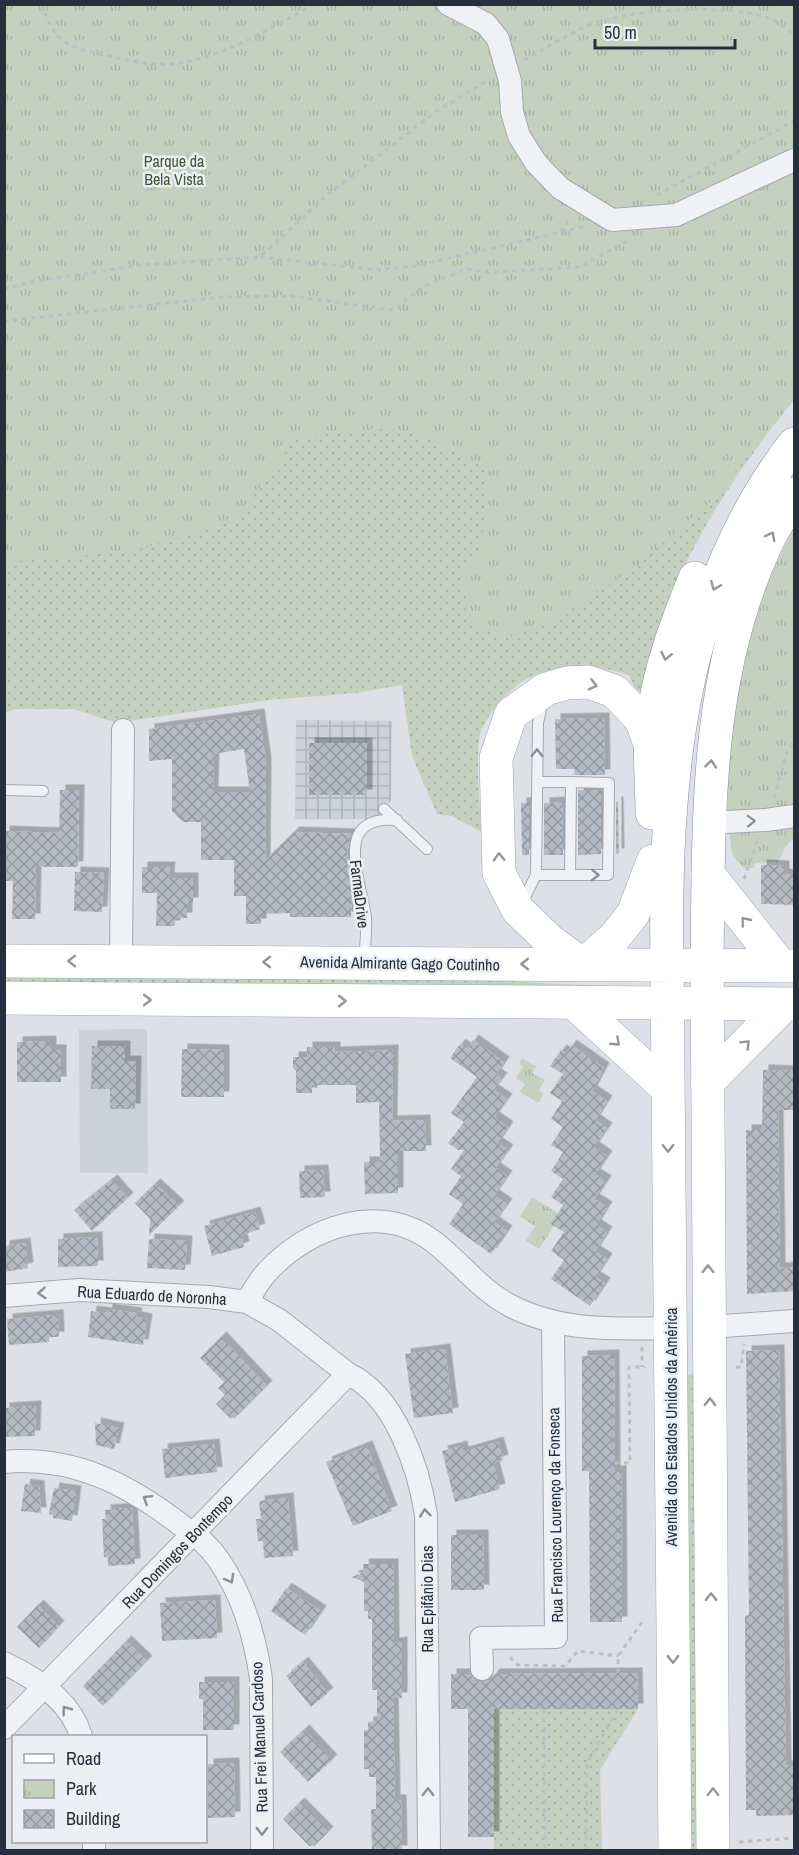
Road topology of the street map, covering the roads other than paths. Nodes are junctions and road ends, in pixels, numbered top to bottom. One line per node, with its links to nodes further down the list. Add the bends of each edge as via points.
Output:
1 (448, 4): 2 (street, via 486,24 498,39 519,136 536,163 560,188 612,220 676,215)
2 (795, 160)
3 (795, 423): 8 (main road, one-way to 8, via 747,486 702,561 669,645)
4 (795, 444): 23 (main road, one-way to 23, via 773,471 741,530 715,584 697,638 679,730 671,801)
5 (795, 494): 16 (main road, one-way to 5, via 714,738 730,646 768,541)
6 (546, 689): 8 (main road, one-way to 8, via 588,682 614,691 641,719); 9 (lane, one-way to 6, via 537,723); 22 (main road, one-way to 6, via 499,873 496,758 511,714)
7 (123, 730): 25 (street)
8 (650, 744): 18 (main road)
9 (537, 782): 10 (lane); 20 (lane)
10 (571, 782): 21 (lane); 21 (lane, one-way to 10, via 608,875 609,864 609,783)
11 (4, 790): 12 (lane)
12 (43, 791)
13 (384, 809): 15 (lane)
14 (795, 816): 16 (street, one-way to 14)
15 (397, 820): 17 (lane); 26 (lane, FarmaDrive, via 369,822 358,832 356,877 366,919)
16 (708, 823): 19 (main road)
17 (427, 849)
18 (653, 861): 23 (main road, via 656,891); 27 (main road, via 633,914 614,938)
19 (708, 874): 29 (main road); 30 (main road, one-way to 19)
20 (536, 875): 21 (lane); 22 (lane)
21 (570, 875)
22 (518, 910): 27 (main road)
23 (666, 921): 28 (main road, Avenida dos Estados Unidos da América)
24 (4, 961): 25 (main road, Avenida Almirante Gago Coutinho, one-way to 24)
25 (121, 962): 26 (main road, Avenida Almirante Gago Coutinho, one-way to 25)
26 (364, 963): 27 (main road, Avenida Almirante Gago Coutinho, one-way to 26)
27 (583, 965): 28 (main road, Avenida Almirante Gago Coutinho)
28 (667, 965): 29 (main road, Avenida Almirante Gago Coutinho); 33 (main road, Avenida dos Estados Unidos da América)
29 (707, 966): 30 (main road, Avenida Almirante Gago Coutinho); 34 (main road)
30 (788, 966)
31 (5, 998): 32 (main road, one-way to 32); 36 (lane)
32 (573, 1002): 33 (main road); 38 (main road, one-way to 38)
33 (667, 1003): 34 (main road); 38 (main road, Avenida dos Estados Unidos da América)
34 (707, 1003): 35 (main road); 37 (main road)
35 (790, 1004): 37 (main road, one-way to 35)
36 (4, 1009)
37 (707, 1083): 43 (main road, one-way to 37)
38 (668, 1089): 44 (main road, Avenida dos Estados Unidos da América, one-way to 44)
39 (4, 1296): 40 (street, Rua Eduardo de Noronha, one-way to 39, via 79,1290)
40 (247, 1302): 42 (street, via 267,1272 304,1242 329,1228 373,1221 406,1228 434,1242 489,1293); 45 (street, Rua Eduardo de Noronha, via 279,1320)
41 (795, 1321): 43 (street)
42 (553, 1322): 44 (street, via 583,1328); 49 (street, Rua Francisco Lourenço da Fonseca, via 556,1637 481,1638)
43 (709, 1327): 44 (main road); 53 (main road, one-way to 43)
44 (671, 1328): 56 (main road, Avenida dos Estados Unidos da América, one-way to 56)
45 (348, 1374): 47 (street, Rua Domingos Bontempo); 55 (street, Rua Epifânio Dias, one-way to 45, via 427,1537 423,1493 410,1452 389,1413 360,1379)
46 (4, 1462): 47 (street, Rua Frei Manuel Cardoso, one-way to 46, via 142,1495 101,1475 56,1464)
47 (194, 1533): 50 (street, Rua Domingos Bontempo); 54 (street, Rua Frei Manuel Cardoso, one-way to 54, via 203,1539 232,1581 257,1653 261,1678)
48 (4, 1663): 50 (street)
49 (482, 1669)
50 (46, 1686): 51 (street, Rua Domingos Bontempo); 52 (street, one-way to 50, via 79,1727)
51 (4, 1728)
52 (81, 1735)
53 (713, 1847)
54 (262, 1851)
55 (429, 1851)
56 (675, 1851)

